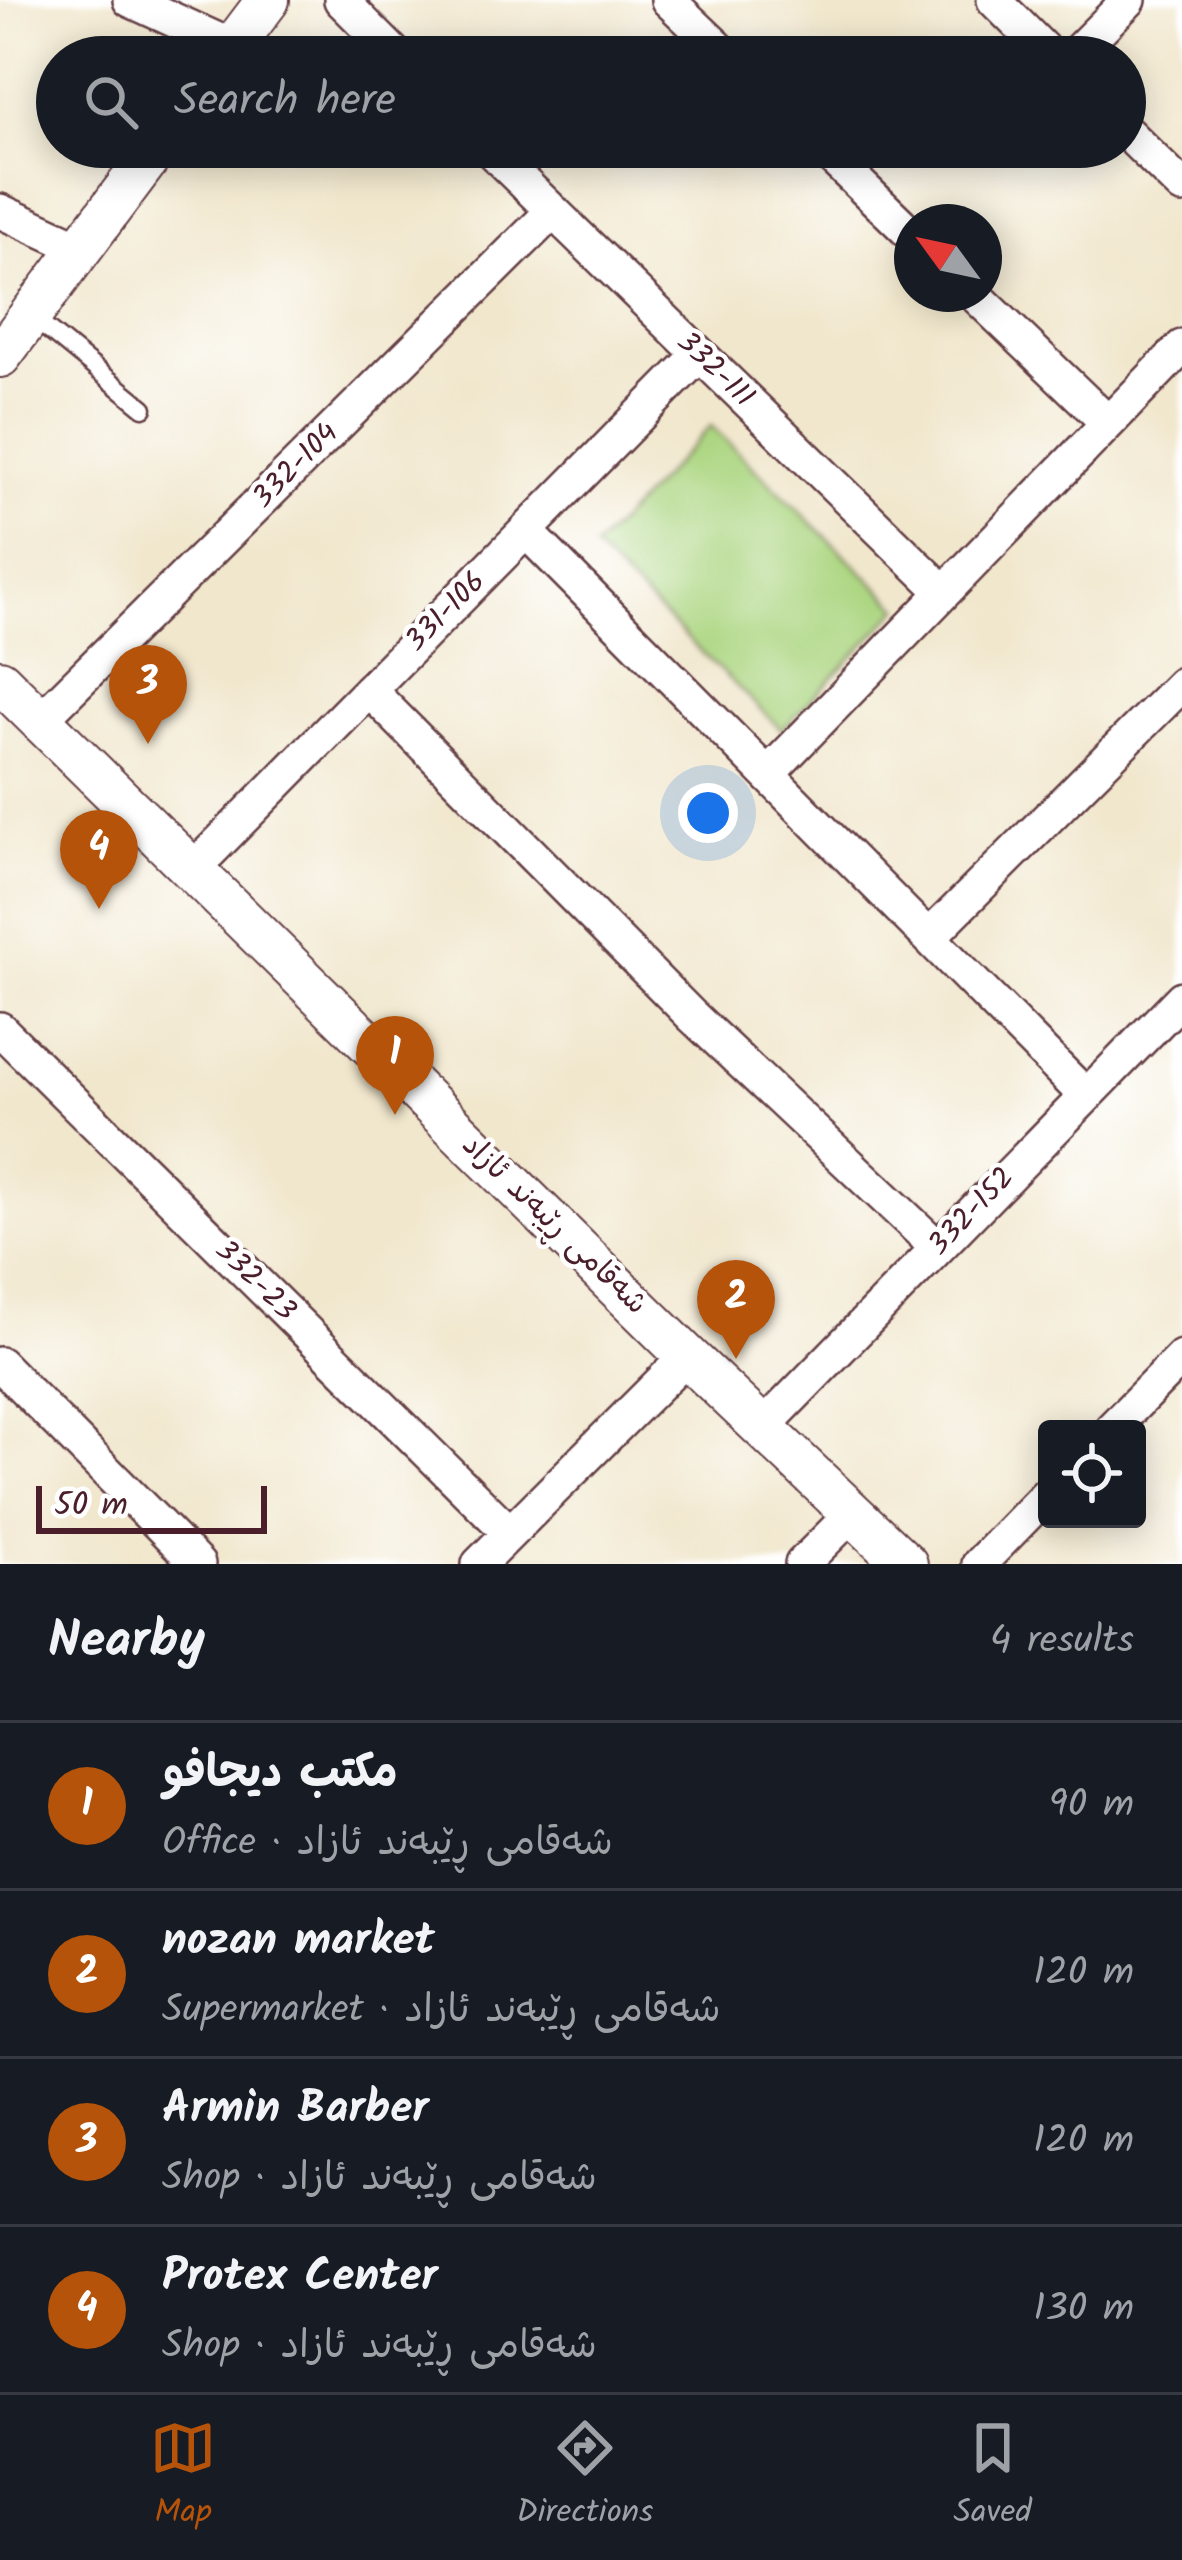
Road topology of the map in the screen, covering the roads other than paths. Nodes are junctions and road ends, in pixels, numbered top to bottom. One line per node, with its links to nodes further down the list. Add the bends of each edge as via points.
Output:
1 (130, 0): 7 (street)
2 (268, 0): 8 (street)
3 (341, 0): 9 (street)
4 (668, 0): 10 (street)
5 (994, 0): 11 (street)
6 (1129, 0): 12 (street)
7 (199, 36)
8 (241, 36)
9 (377, 36)
10 (706, 36)
11 (1030, 36)
12 (1093, 36)
13 (1146, 152): 17 (street)
14 (141, 168): 21 (street)
15 (508, 168): 19 (street, 332-111)
16 (843, 168): 20 (street)
17 (1182, 188)
18 (0, 211): 21 (street)
19 (552, 212): 25 (street, 332-111); 34 (street, 332-104)
20 (894, 218)
21 (81, 248): 23 (street)
22 (993, 312): 28 (street)
23 (30, 315): 26 (street); 27 (lane)
24 (1182, 347): 28 (street)
25 (699, 355): 29 (street, 331-106); 30 (street, 332-111)
26 (0, 356)
27 (144, 408)
28 (1108, 423): 30 (street)
29 (526, 531): 33 (street, 331-106); 35 (street)
30 (944, 592): 35 (street)
31 (0, 681): 34 (street, شەقامی ڕێبەند ئازاد)
32 (1182, 684): 37 (street)
33 (369, 690): 36 (street, 331-106); 41 (street, via 692,1016)
34 (40, 720): 36 (street, شەقامی ڕێبەند ئازاد)
35 (768, 774): 37 (street)
36 (192, 870): 42 (street, شەقامی ڕێبەند ئازاد)
37 (929, 937): 40 (street)
38 (1182, 998): 40 (street, 332-152)
39 (0, 1029): 49 (street, 332-23)
40 (1086, 1096): 41 (street, 332-152)
41 (937, 1247): 46 (street, 332-152)
42 (686, 1356): 46 (street, شەقامی ڕێبەند ئازاد); 49 (street)
43 (1182, 1357): 45 (street)
44 (0, 1364): 50 (street)
45 (1120, 1420)
46 (763, 1427): 48 (street, شەقامی ڕێبەند ئازاد)
47 (1038, 1503): 54 (street)
48 (853, 1513): 52 (street); 53 (street, شەقامی ڕێبەند ئازاد)
49 (510, 1532): 51 (street)
50 (184, 1559)
51 (479, 1564)
52 (802, 1564)
53 (906, 1564)
54 (979, 1564)

